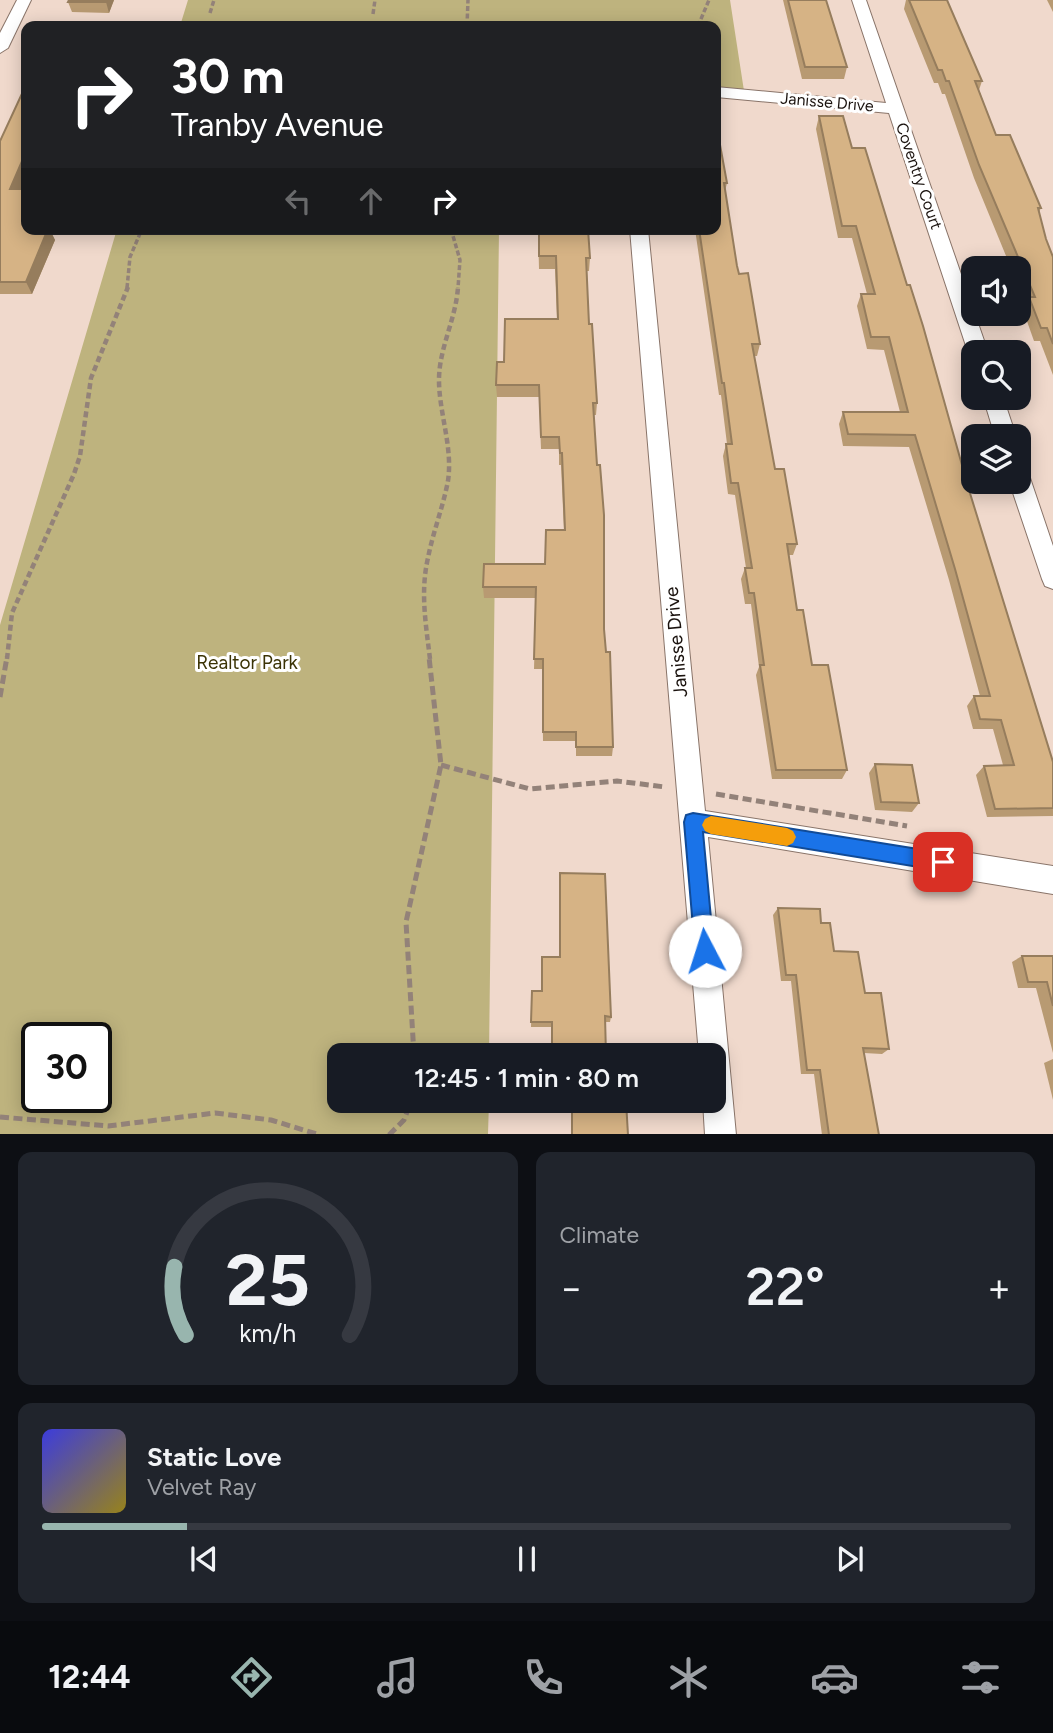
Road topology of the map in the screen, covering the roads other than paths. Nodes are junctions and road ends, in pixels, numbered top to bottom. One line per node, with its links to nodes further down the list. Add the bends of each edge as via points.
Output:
1 (24, 0): 3 (street)
2 (859, 0): 5 (street, Coventry Court)
3 (0, 48)
4 (721, 92): 5 (street, Janisse Drive)
5 (896, 109): 7 (street, Coventry Court)
6 (640, 235): 10 (street, Janisse Drive)
7 (974, 340)
8 (1024, 494): 9 (street)
9 (1053, 579)
10 (693, 822): 11 (street); 12 (street, Janisse Drive)
11 (1053, 880)
12 (713, 1043)
13 (719, 1113): 14 (street, Janisse Drive)
14 (721, 1134)

